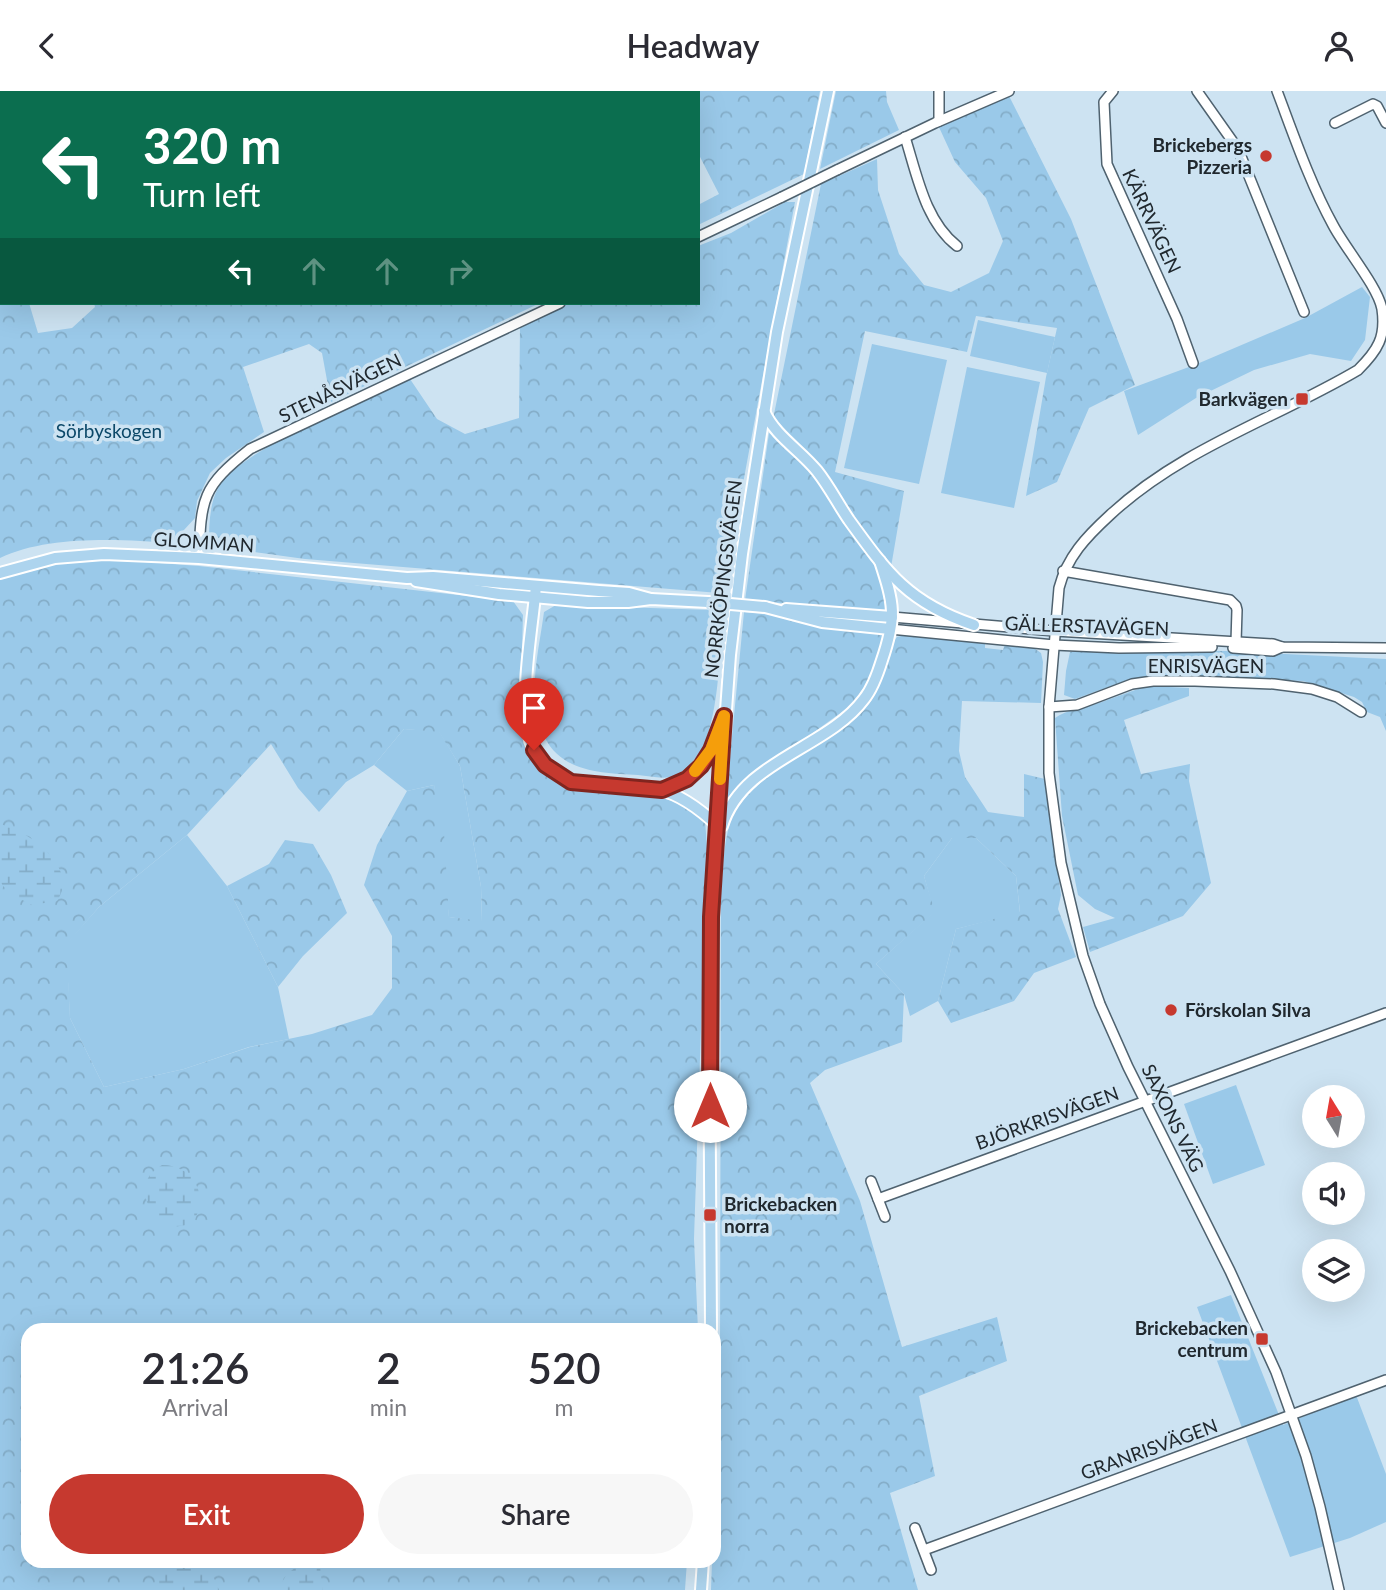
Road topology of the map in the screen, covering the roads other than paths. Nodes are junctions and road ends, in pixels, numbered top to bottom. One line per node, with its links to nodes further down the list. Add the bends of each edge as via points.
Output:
1 (828, 91): 17 (main road, NORRKÖPINGSVÄGEN, via 776,332)
2 (939, 91): 7 (street)
3 (1009, 91): 7 (street)
4 (1113, 91): 16 (street, KÄRRVÄGEN, via 1104,102 1107,164)
5 (1197, 91): 14 (street, via 1238,149)
6 (1277, 91): 15 (street, via 1332,223 1379,298)
7 (939, 121): 10 (street)
8 (1335, 123): 9 (street, via 1373,104)
9 (1386, 123)
10 (905, 137): 11 (street, bridge); 12 (street, via 936,223)
11 (700, 236)
12 (957, 246)
13 (556, 305): 18 (street, STENÅSVÄGEN, via 250,449 218,476 207,496)
14 (1304, 313)
15 (1384, 337): 20 (street, via 1358,370 1148,483 1086,538)
16 (1193, 363)
17 (764, 411): 19 (main road, via 776,432 818,473); 32 (main road, NORRKÖPINGSVÄGEN)
18 (199, 558): 21 (main road, GLOMMAN, via 85,555); 22 (main road, GLOMMAN, via 407,578 463,590)
19 (880, 561): 23 (main road, via 892,598); 24 (main road, via 919,600)
20 (1063, 572): 25 (street, SAXONS VÄG); 26 (street, via 1230,600 1237,610)
21 (0, 573)
22 (535, 591): 23 (main road, GLOMMAN, bridge, via 606,603 651,599 801,609); 33 (main road, via 526,700 534,750 545,765 571,782)
23 (891, 623): 24 (street, GÄLLERSTAVÄGEN); 27 (street, GÄLLERSTAVÄGEN); 35 (main road, via 866,698 848,716 748,785 727,811)
24 (974, 625): 25 (street, GÄLLERSTAVÄGEN)
25 (1055, 631): 26 (street, GÄLLERSTAVÄGEN); 27 (street, SAXONS VÄG)
26 (1236, 642): 28 (street, GÄLLERSTAVÄGEN)
27 (1054, 645): 28 (street, GÄLLERSTAVÄGEN, via 1273,651); 30 (street, SAXONS VÄG)
28 (1282, 647): 29 (street, GÄLLERSTAVÄGEN)
29 (1386, 648)
30 (1049, 706): 31 (street, ENRISVÄGEN, via 1077,705 1132,684 1195,681 1312,688); 37 (street, SAXONS VÄG, via 1054,824 1070,906 1100,1003)
31 (1361, 712)
32 (724, 716): 33 (main road, via 701,766 687,779); 34 (main road, NORRKÖPINGSVÄGEN)
33 (662, 790): 34 (main road, via 698,808)
34 (718, 826): 35 (main road, NORRKÖPINGSVÄGEN)
35 (717, 844): 41 (main road, NORRKÖPINGSVÄGEN, via 709,1016)
36 (1386, 1013): 37 (street, BJÖRKRISVÄGEN)
37 (1144, 1101): 39 (street, BJÖRKRISVÄGEN); 43 (street, SAXONS VÄG, via 1230,1271)
38 (871, 1181): 39 (street)
39 (878, 1199): 40 (street)
40 (885, 1217)
41 (711, 1323)
42 (1386, 1380): 43 (street, GRANRISVÄGEN)
43 (1293, 1415): 45 (street, GRANRISVÄGEN); 49 (street, SAXONS VÄG)
44 (915, 1528): 45 (street)
45 (924, 1550): 47 (street)
46 (703, 1568): 48 (main road)
47 (931, 1570)
48 (701, 1590)
49 (1339, 1590)

